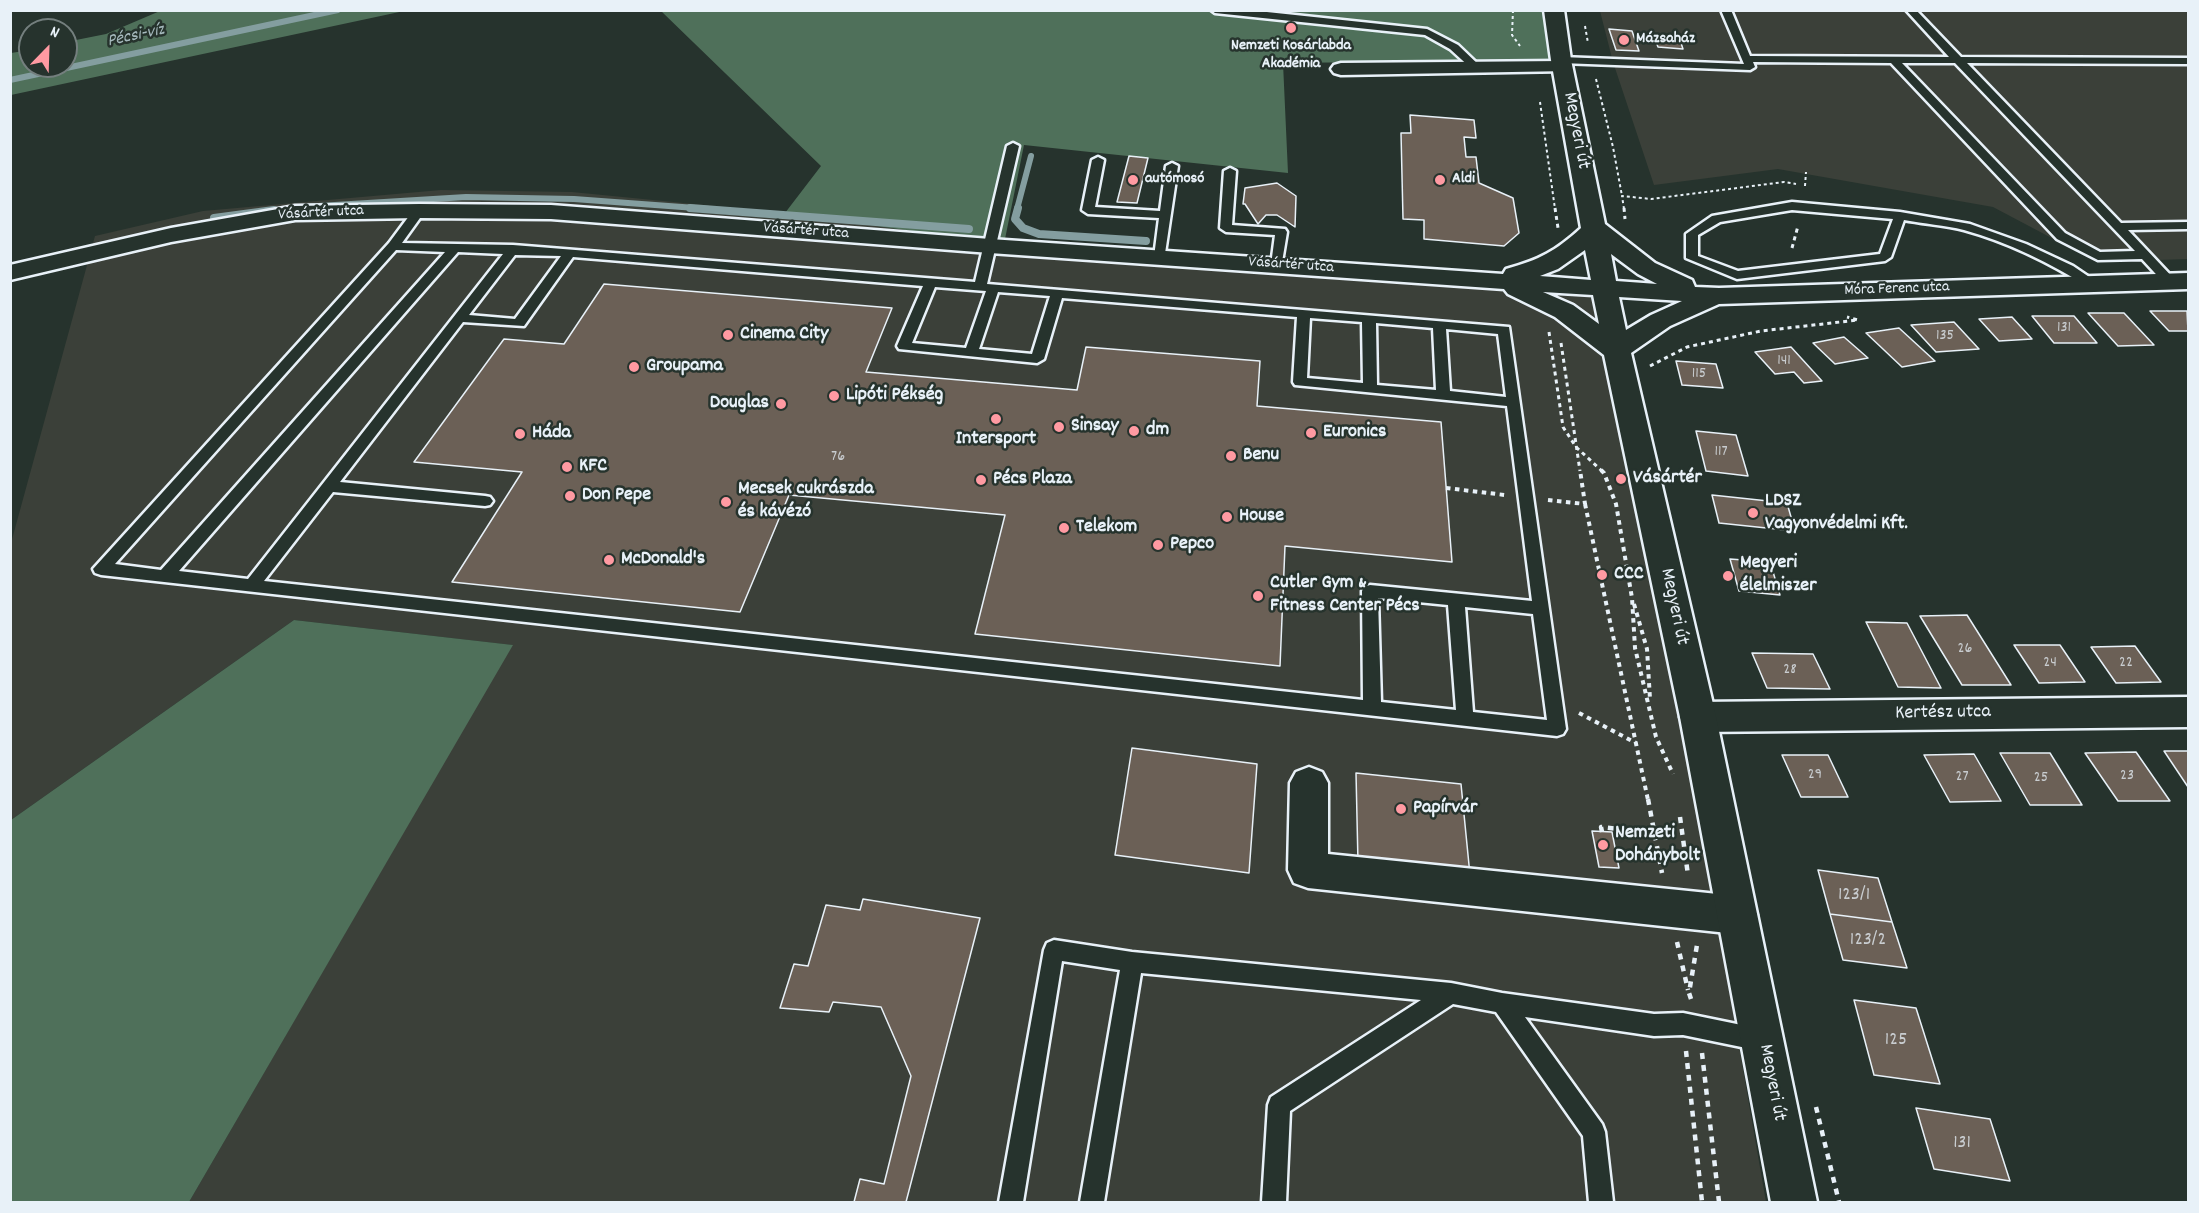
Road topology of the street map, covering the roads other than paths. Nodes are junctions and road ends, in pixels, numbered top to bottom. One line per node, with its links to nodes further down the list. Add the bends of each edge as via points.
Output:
1 (1215, 10): 10 (lane, via 1427,32 1454,47)
2 (1554, 10): 9 (street, Megyeri út)
3 (1726, 10): 5 (lane)
4 (1910, 10): 7 (lane)
5 (1747, 60): 6 (lane); 9 (lane, via 1750,67)
6 (1894, 60): 7 (lane); 27 (lane, via 2061,236 2098,256)
7 (1958, 61): 8 (lane); 20 (lane)
8 (2188, 61)
9 (1562, 63): 10 (street); 21 (street, Megyeri út)
10 (1478, 68): 11 (street)
11 (1341, 69)
12 (1014, 146): 23 (lane)
13 (1098, 160): 17 (lane, via 1089,210)
14 (1172, 166): 17 (lane)
15 (1230, 171): 29 (lane, via 1227,228 1281,232)
16 (419, 211): 22 (lane); 23 (street, Vásártér utca, via 551,212); 30 (street, Vásártér utca, via 295,213 171,235)
17 (1166, 215): 28 (lane)
18 (1900, 216): 18 (lane, via 1792,206 1716,219 1692,234 1692,258 1737,275 1885,257); 34 (lane, via 1966,227 2000,239 2069,269)
19 (2188, 225): 20 (lane)
20 (2117, 227): 27 (lane)
21 (1595, 228): 31 (street, via 1559,260 1534,272); 36 (street, Megyeri út); 38 (street, via 1641,267 1668,281)
22 (393, 246): 25 (lane); 50 (lane, via 101,569)
23 (990, 246): 28 (street, Vásártér utca); 35 (lane)
24 (513, 249): 25 (lane); 26 (lane); 40 (lane)
25 (453, 250): 50 (lane)
26 (570, 253): 33 (lane); 40 (lane, via 519,323)
27 (2144, 255): 32 (lane)
28 (1160, 257): 29 (street, Vásártér utca)
29 (1277, 265): 31 (street, Vásártér utca)
30 (10, 273)
31 (1475, 278): 36 (street, Vásártér utca); 44 (street, via 1524,291)
32 (2180, 282): 34 (street, Móra Ferenc utca)
33 (930, 284): 35 (lane); 43 (lane, via 904,346)
34 (2095, 285): 38 (street, Móra Ferenc utca)
35 (986, 288): 37 (lane); 43 (lane)
36 (1607, 288): 38 (street, Móra Ferenc utca); 44 (street, Megyeri út)
37 (1057, 294): 39 (lane); 43 (lane, via 1037,359)
38 (1719, 296): 44 (street, via 1652,323)
39 (1304, 314): 41 (lane); 45 (lane, via 1300,382)
40 (459, 318): 48 (lane)
41 (1370, 319): 42 (lane); 45 (lane)
42 (1439, 325): 46 (lane); 47 (lane, via 1504,330)
43 (971, 353)
44 (1632, 356): 56 (street, Megyeri út)
45 (1370, 389): 46 (lane)
46 (1443, 396): 47 (lane)
47 (1513, 402): 53 (lane)
48 (329, 486): 49 (lane); 51 (lane)
49 (485, 501)
50 (166, 575): 51 (lane)
51 (252, 585): 54 (lane)
52 (1456, 599): 53 (lane); 54 (lane, via 1370,591); 57 (lane)
53 (1541, 608): 57 (lane, via 1557,729)
54 (1372, 709): 57 (lane)
55 (2188, 712): 56 (street, Kertész utca)
56 (1698, 717): 59 (street, Megyeri út)
57 (1466, 719)
58 (1309, 783): 59 (street, via 1308,870)
59 (1737, 915): 63 (street, Megyeri út)
60 (1132, 962): 61 (lane); 64 (lane, via 1054,950); 65 (lane)
61 (1451, 993): 62 (lane); 66 (lane, via 1279,1105)
62 (1502, 1003): 63 (lane, via 1654,1025 1691,1025); 67 (lane, via 1594,1132)
63 (1762, 1040): 68 (street, Megyeri út)
64 (1011, 1203)
65 (1092, 1203)
66 (1274, 1203)
67 (1601, 1203)
68 (1794, 1203)

